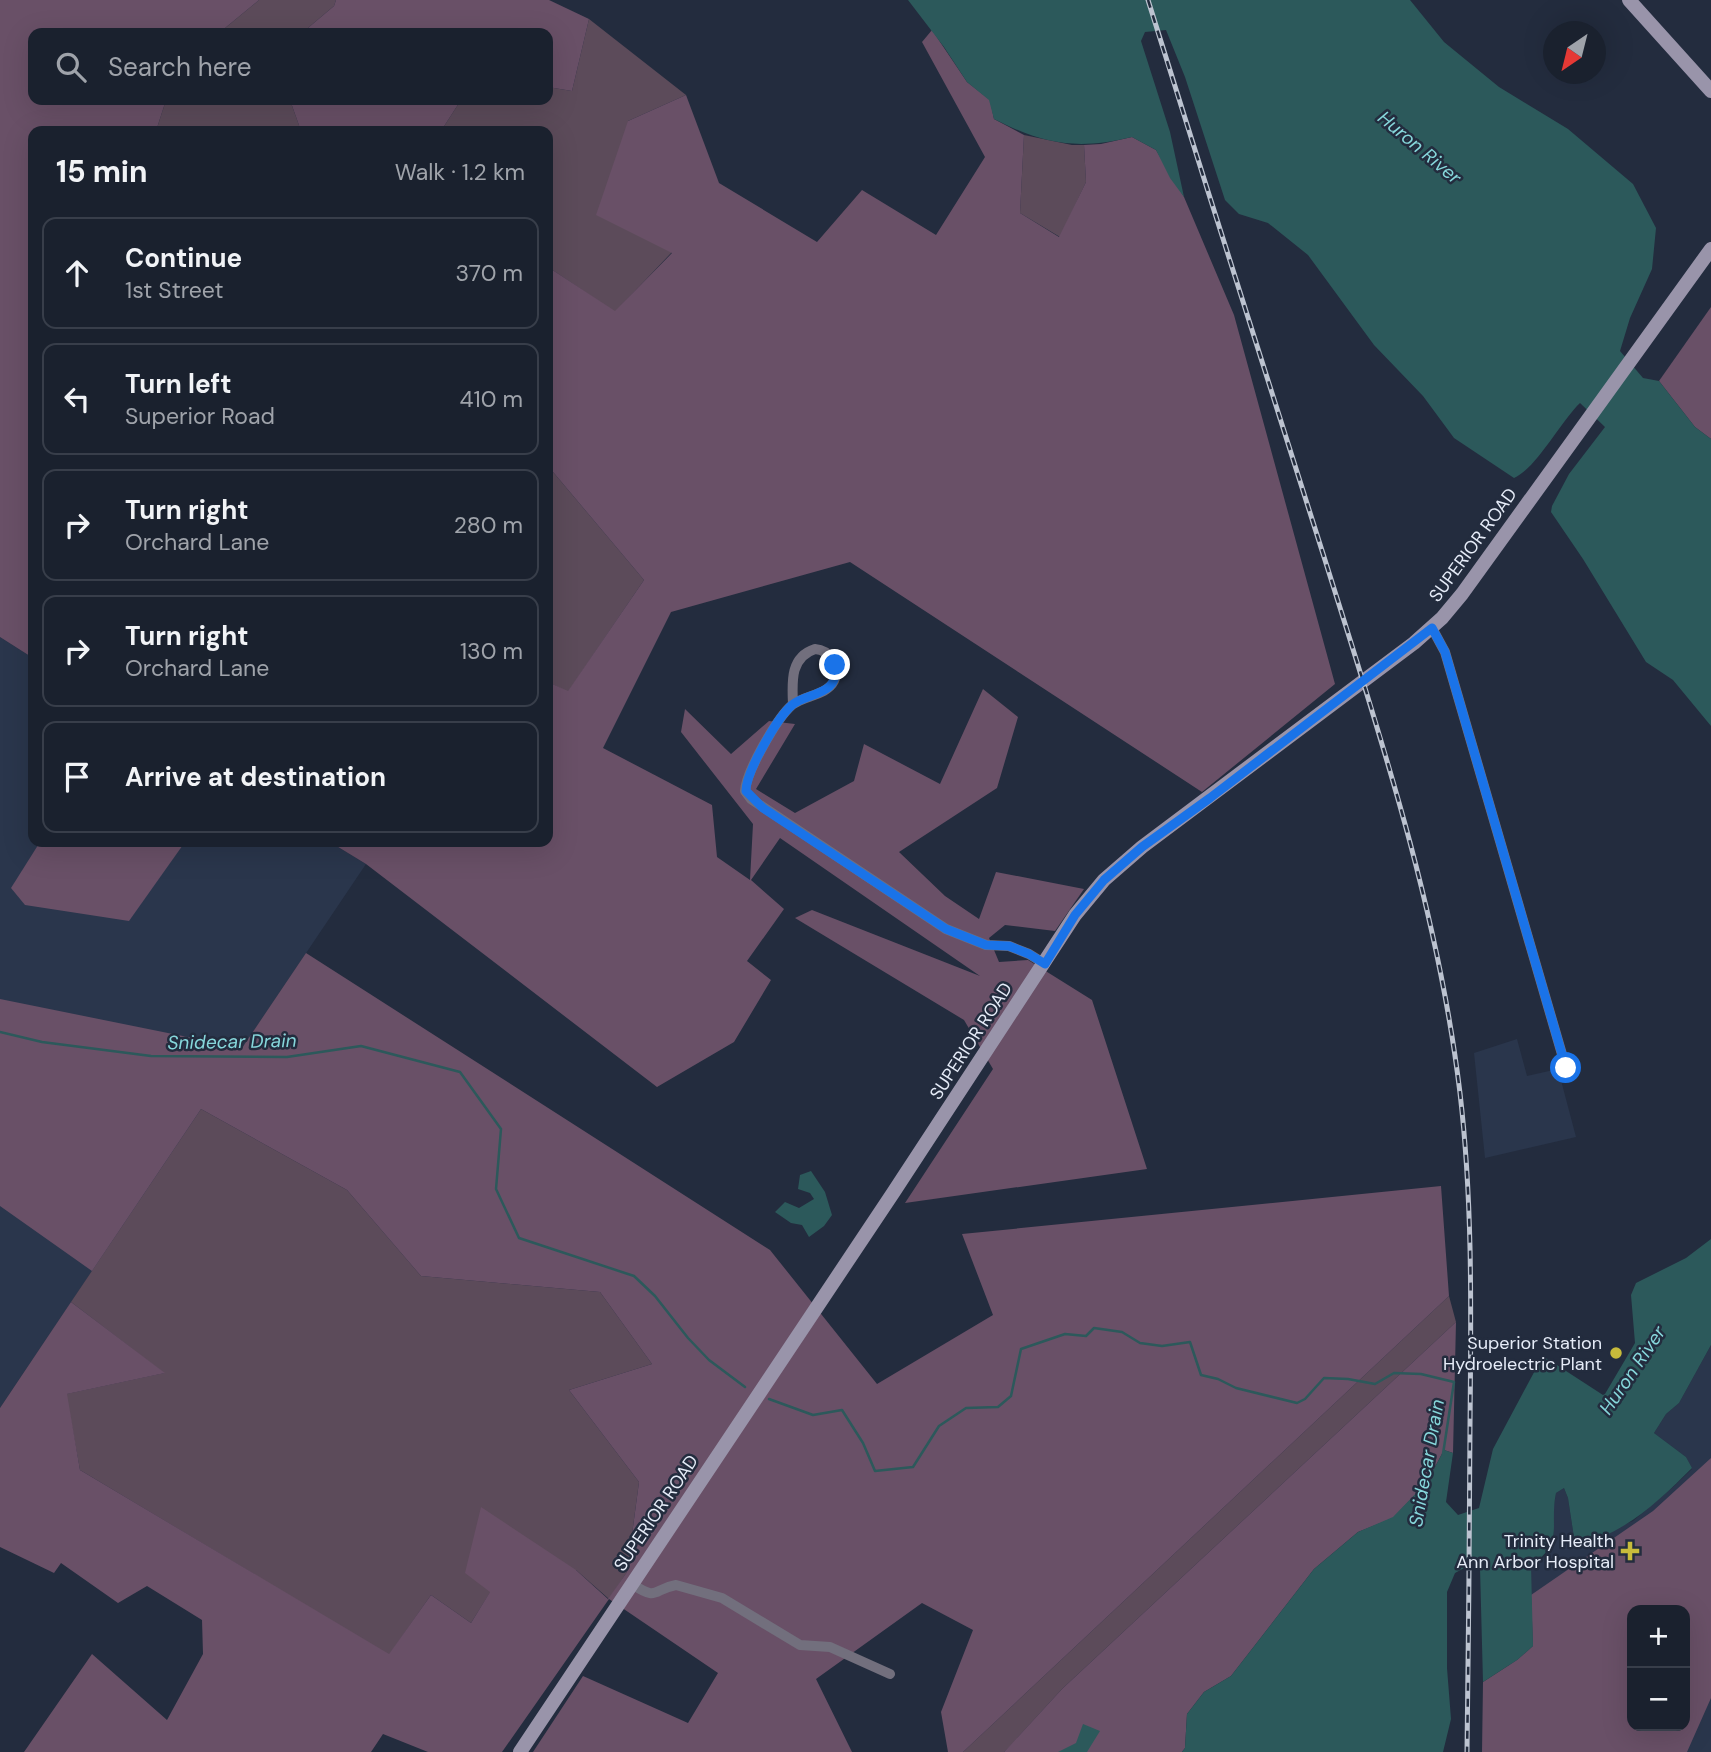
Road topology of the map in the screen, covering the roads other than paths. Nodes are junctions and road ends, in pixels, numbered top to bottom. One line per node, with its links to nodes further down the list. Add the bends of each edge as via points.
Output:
1 (1629, 0): 2 (main road)
2 (1711, 91)
3 (1711, 248): 4 (main road, SUPERIOR ROAD, via 1462,594)
4 (1432, 628): 6 (main road, SUPERIOR ROAD, via 1142,847 1104,880 1075,915); 7 (street, via 1445,652)
5 (793, 704): 5 (street, via 820,693 834,680 835,665 827,653 815,649 800,657); 6 (street, via 748,773 746,791 751,799 946,929 986,945 1009,946)
6 (1045, 964): 8 (main road, SUPERIOR ROAD)
7 (1566, 1068)
8 (632, 1584): 9 (street, via 646,1593 657,1594 676,1585 722,1598 800,1645 830,1647); 10 (main road, SUPERIOR ROAD)
9 (890, 1674)
10 (520, 1752)

